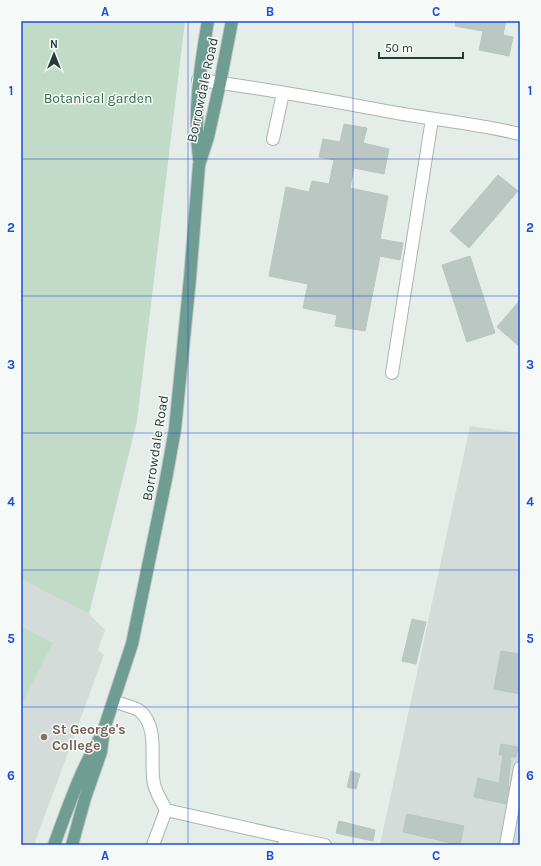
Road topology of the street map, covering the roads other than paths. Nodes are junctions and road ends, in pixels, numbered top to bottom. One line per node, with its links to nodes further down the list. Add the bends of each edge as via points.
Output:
1 (208, 21): 3 (main road, Borrowdale Road)
2 (232, 21): 4 (main road, Borrowdale Road)
3 (198, 80): 4 (street); 9 (main road, Borrowdale Road, via 196,138)
4 (220, 82): 5 (street); 9 (main road, Borrowdale Road)
5 (283, 93): 6 (street); 8 (street)
6 (432, 119): 7 (street, via 477,124); 10 (street)
7 (520, 134)
8 (273, 139)
9 (200, 164): 11 (main road, Borrowdale Road, via 175,429 132,644)
10 (392, 373)
11 (114, 701): 12 (main road, Borrowdale Road); 14 (street, via 139,710 150,724 154,786)
12 (104, 729): 16 (main road, Borrowdale Road, via 77,782); 17 (main road, Borrowdale Road, via 101,752)
13 (520, 768): 20 (street)
14 (166, 810): 15 (street); 18 (street)
15 (285, 841): 19 (street)
16 (54, 845)
17 (72, 845)
18 (153, 845)
19 (325, 845)
20 (506, 845)

